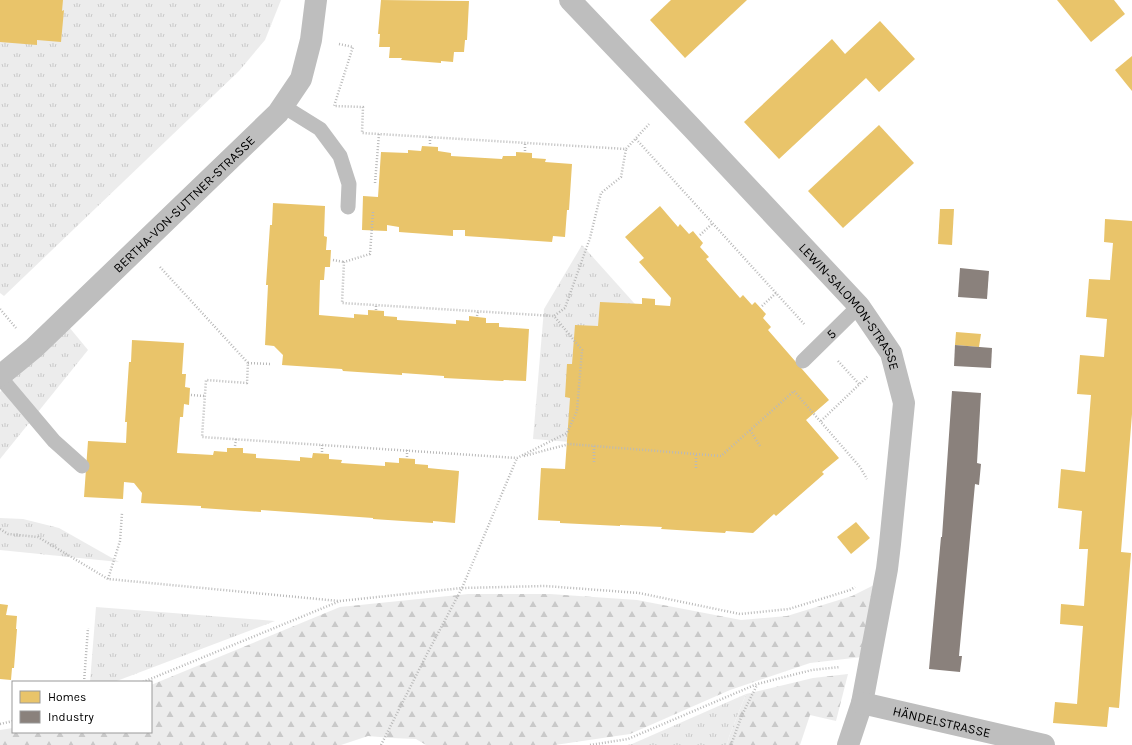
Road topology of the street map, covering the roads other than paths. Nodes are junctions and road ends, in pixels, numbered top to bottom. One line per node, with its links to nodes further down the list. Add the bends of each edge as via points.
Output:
1 (316, 0): 3 (street, BERTHA-VON-SUTTNER-STRASSE, via 311,40 301,79)
2 (570, 0): 5 (street, LEWIN-SALOMON-STRASSE)
3 (283, 106): 4 (lane, via 320,130 340,156 349,184); 7 (street, BERTHA-VON-SUTTNER-STRASSE, via 34,348)
4 (348, 207)
5 (859, 306): 6 (lane, 5); 9 (street, LEWIN-SALOMON-STRASSE, via 891,353 904,404 887,569)
6 (803, 361)
7 (0, 376): 8 (lane, via 54,441)
8 (82, 466)
9 (862, 703): 10 (street, LEWIN-SALOMON-STRASSE); 11 (street, HÄNDELSTRASSE)
10 (848, 745)
11 (1044, 745)

